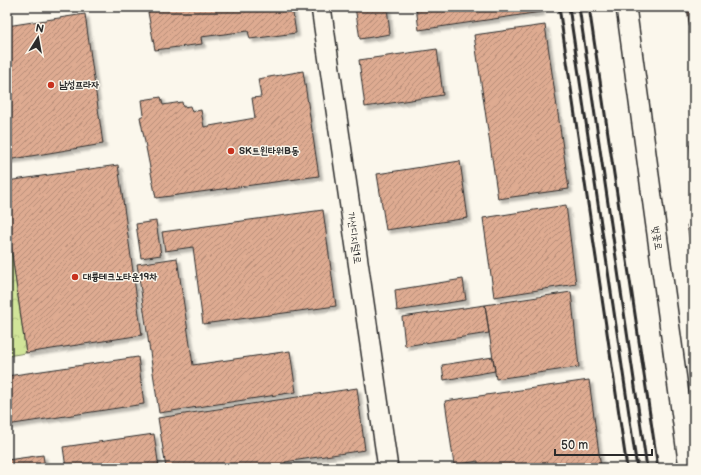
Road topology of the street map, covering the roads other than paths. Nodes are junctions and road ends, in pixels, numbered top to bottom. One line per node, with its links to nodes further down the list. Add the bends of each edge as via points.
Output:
1 (320, 7): 3 (street, 가산디지털1로)
2 (626, 7): 4 (street, 벚꽃로)
3 (388, 468)
4 (689, 468)

